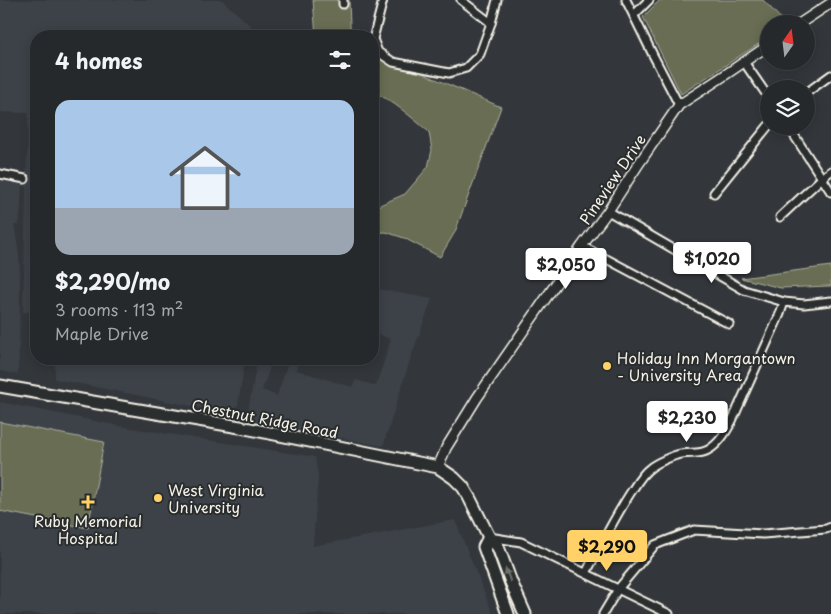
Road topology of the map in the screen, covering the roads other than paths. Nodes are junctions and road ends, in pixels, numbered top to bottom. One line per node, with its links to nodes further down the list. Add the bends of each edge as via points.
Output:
1 (384, 0): 10 (street)
2 (460, 0): 9 (street)
3 (497, 0): 9 (street)
4 (626, 0): 7 (street)
5 (649, 0): 7 (street)
6 (831, 3): 8 (street)
7 (634, 15): 17 (street)
8 (813, 15)
9 (491, 23): 12 (street, via 480,54 466,68 449,72 393,62)
10 (376, 30)
11 (760, 51): 13 (street)
12 (379, 53)
13 (744, 62): 15 (street); 17 (street)
14 (831, 75): 16 (street)
15 (760, 85)
16 (815, 87)
17 (679, 105): 26 (street, Pineview Drive)
18 (761, 135): 25 (street)
19 (794, 135): 22 (street)
20 (831, 171): 22 (street)
21 (0, 174): 23 (street)
22 (822, 178): 24 (street); 27 (street)
23 (25, 179)
24 (831, 192)
25 (714, 193)
26 (608, 211): 28 (street, Pineview Drive); 30 (street, via 744,290)
27 (780, 217)
28 (582, 246): 31 (street); 33 (street, Pineview Drive, via 477,398)
29 (831, 301): 30 (street)
30 (784, 302): 36 (street, via 732,420 716,445 695,454 680,454 650,467 625,501)
31 (729, 324)
32 (0, 386): 33 (main road, Chestnut Ridge Road, via 240,427)
33 (438, 467): 35 (main road, Chestnut Ridge Road, via 463,488)
34 (831, 527): 37 (street, via 774,534 694,530 655,545)
35 (489, 537): 36 (street, via 521,542); 38 (main road, Chestnut Ridge Road, via 484,547); 39 (main road, Chestnut Ridge Road, one-way to 35, via 498,547)
36 (586, 574): 37 (street)
37 (618, 590): 40 (street); 41 (street)
38 (508, 614)
39 (525, 614)
40 (603, 614)
41 (668, 614)

